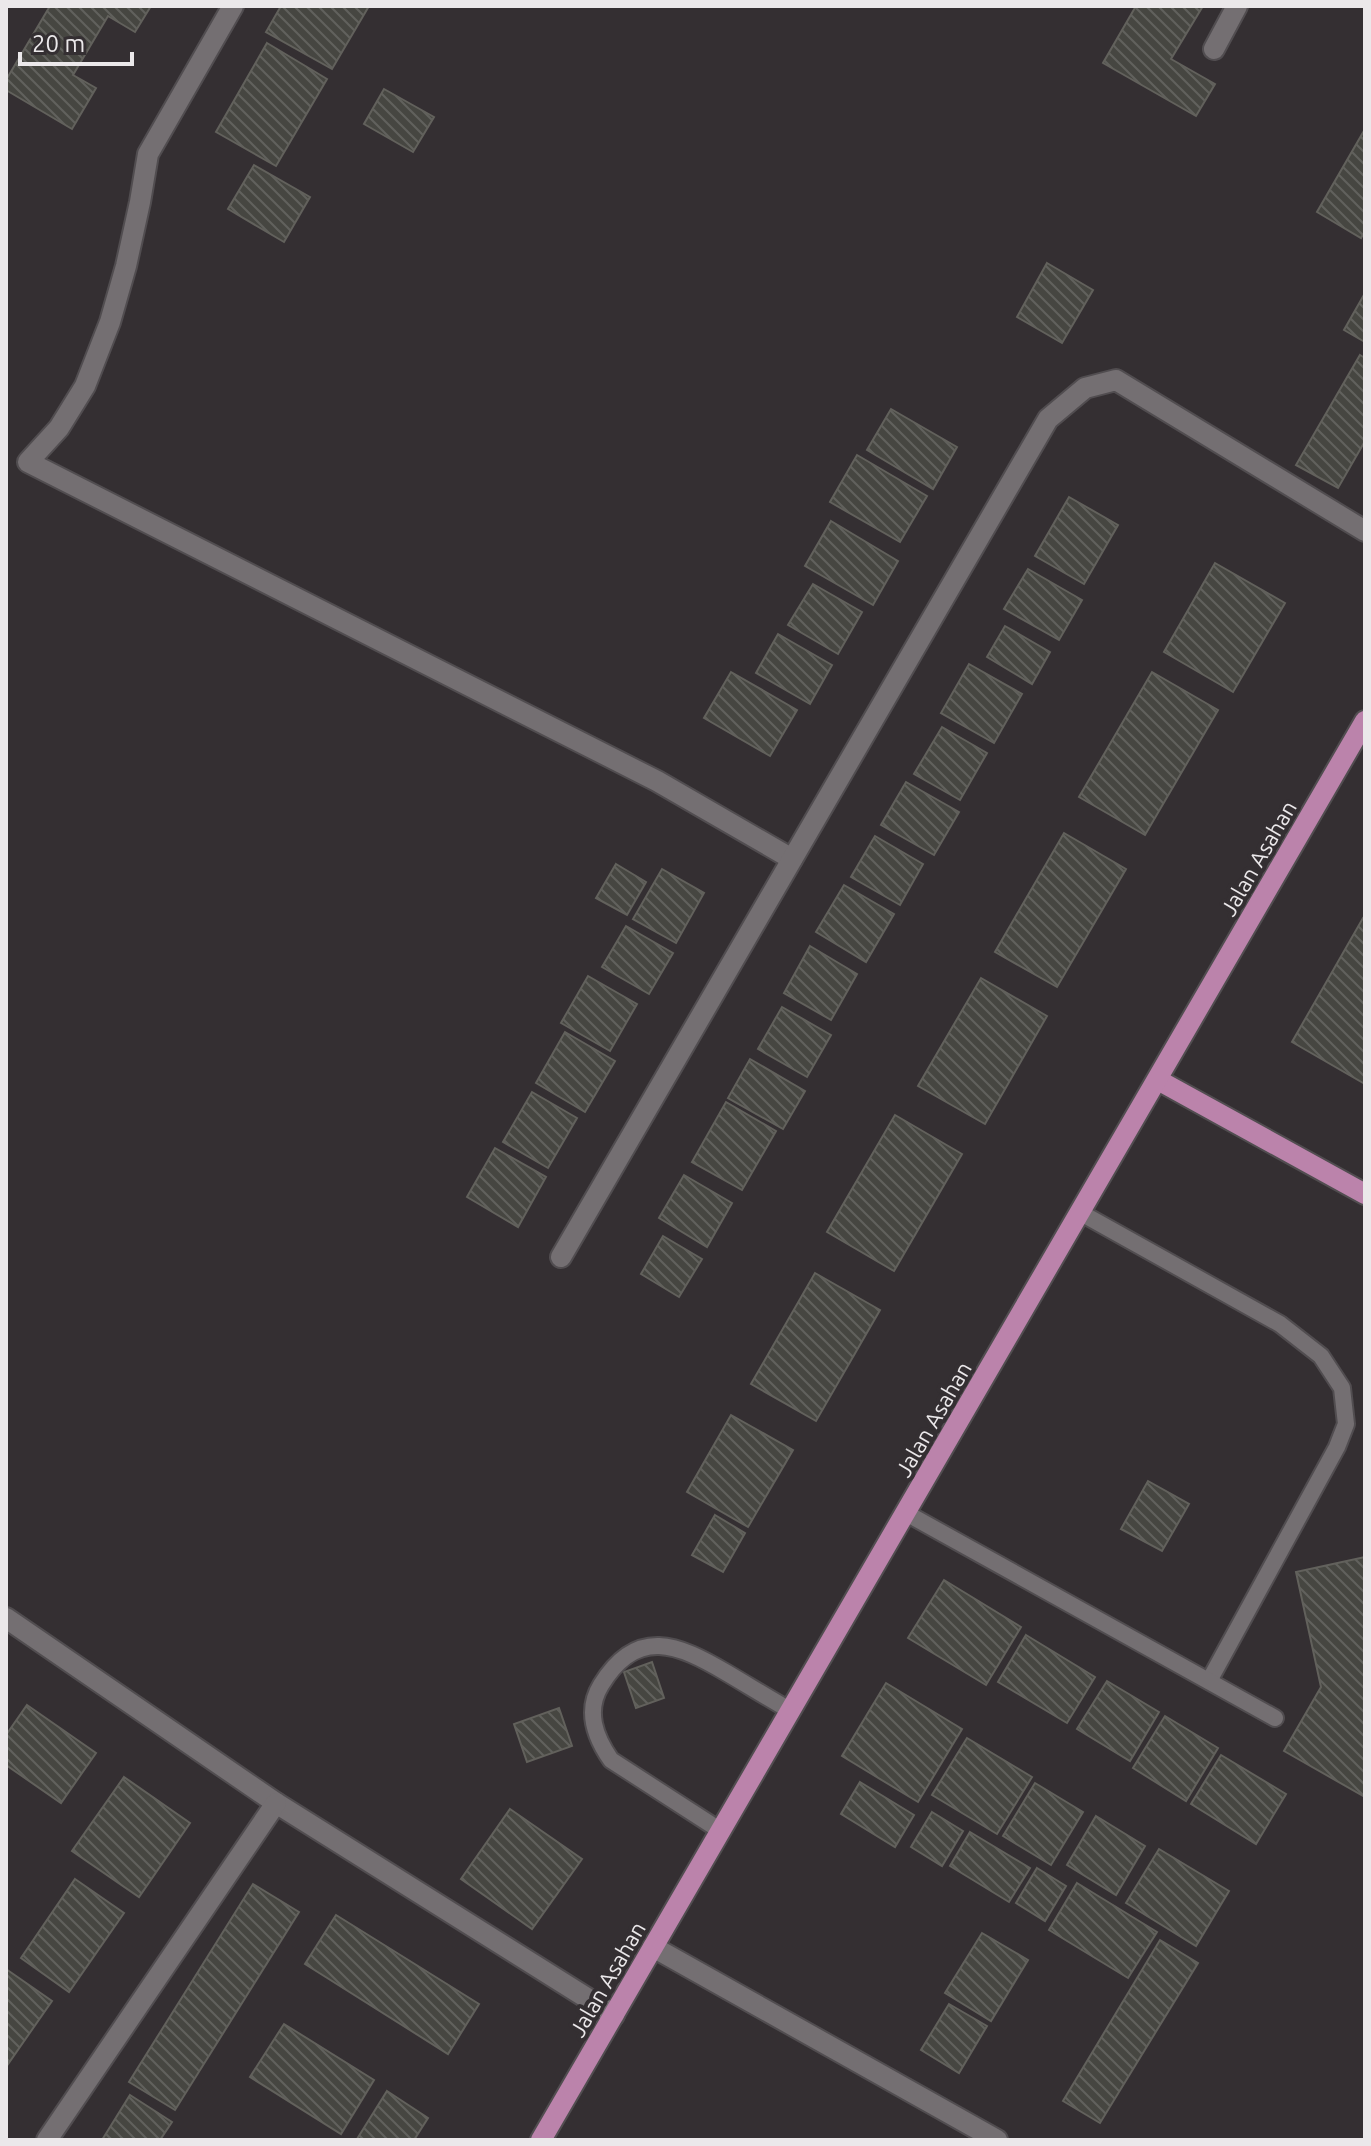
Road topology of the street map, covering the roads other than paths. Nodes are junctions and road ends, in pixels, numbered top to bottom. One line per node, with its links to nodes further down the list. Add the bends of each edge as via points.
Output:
1 (233, 6): 6 (street, via 148,154 126,266 85,386 59,428 28,462 657,781)
2 (1237, 6): 3 (street)
3 (1214, 49)
4 (1365, 531): 6 (street, via 1116,380 1085,388 1048,419)
5 (1365, 721): 7 (main road, Jalan Asahan)
6 (792, 859): 10 (street)
7 (1158, 1080): 8 (main road); 9 (main road, Jalan Asahan)
8 (1365, 1194)
9 (1081, 1213): 11 (main road, Jalan Asahan); 13 (lane, via 1280,1324 1321,1356 1342,1388 1346,1424 1337,1447)
10 (561, 1257)
11 (906, 1513): 13 (lane); 14 (main road, Jalan Asahan)
12 (8, 1624): 16 (street)
13 (1209, 1681): 15 (lane)
14 (791, 1711): 17 (main road, Jalan Asahan); 17 (lane, via 697,1656 666,1644 623,1658 607,1675 592,1709 600,1744 611,1760)
15 (1275, 1718)
16 (276, 1803): 19 (street); 20 (street)
17 (721, 1831): 18 (main road, Jalan Asahan)
18 (653, 1947): 19 (main road, Jalan Asahan); 22 (street)
19 (614, 2015): 21 (main road, Jalan Asahan)
20 (47, 2140)
21 (541, 2140)
22 (997, 2140)

